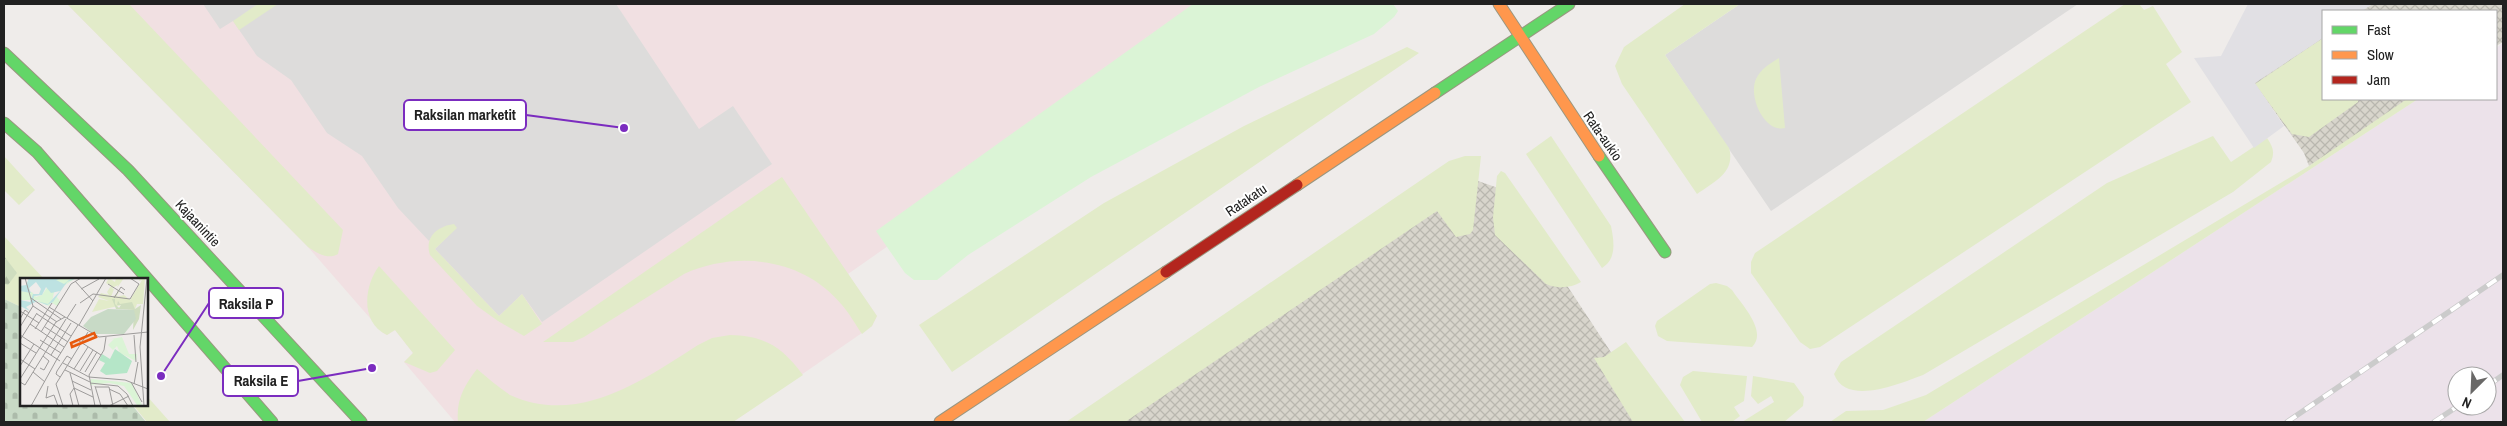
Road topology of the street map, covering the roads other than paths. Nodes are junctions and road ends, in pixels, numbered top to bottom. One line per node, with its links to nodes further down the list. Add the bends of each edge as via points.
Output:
1 (1499, 4): 3 (street, Rata-aukio)
2 (1569, 4): 3 (street, Ratakatu)
3 (1521, 35): 6 (street, Rata-aukio, via 1565,107); 11 (street, Ratakatu)
4 (4, 53): 10 (street, Kajaanintie, via 128,170)
5 (4, 123): 7 (street, via 37,152)
6 (1665, 252)
7 (147, 278)
8 (148, 280): 9 (street)
9 (272, 422)
10 (361, 422)
11 (940, 422)

